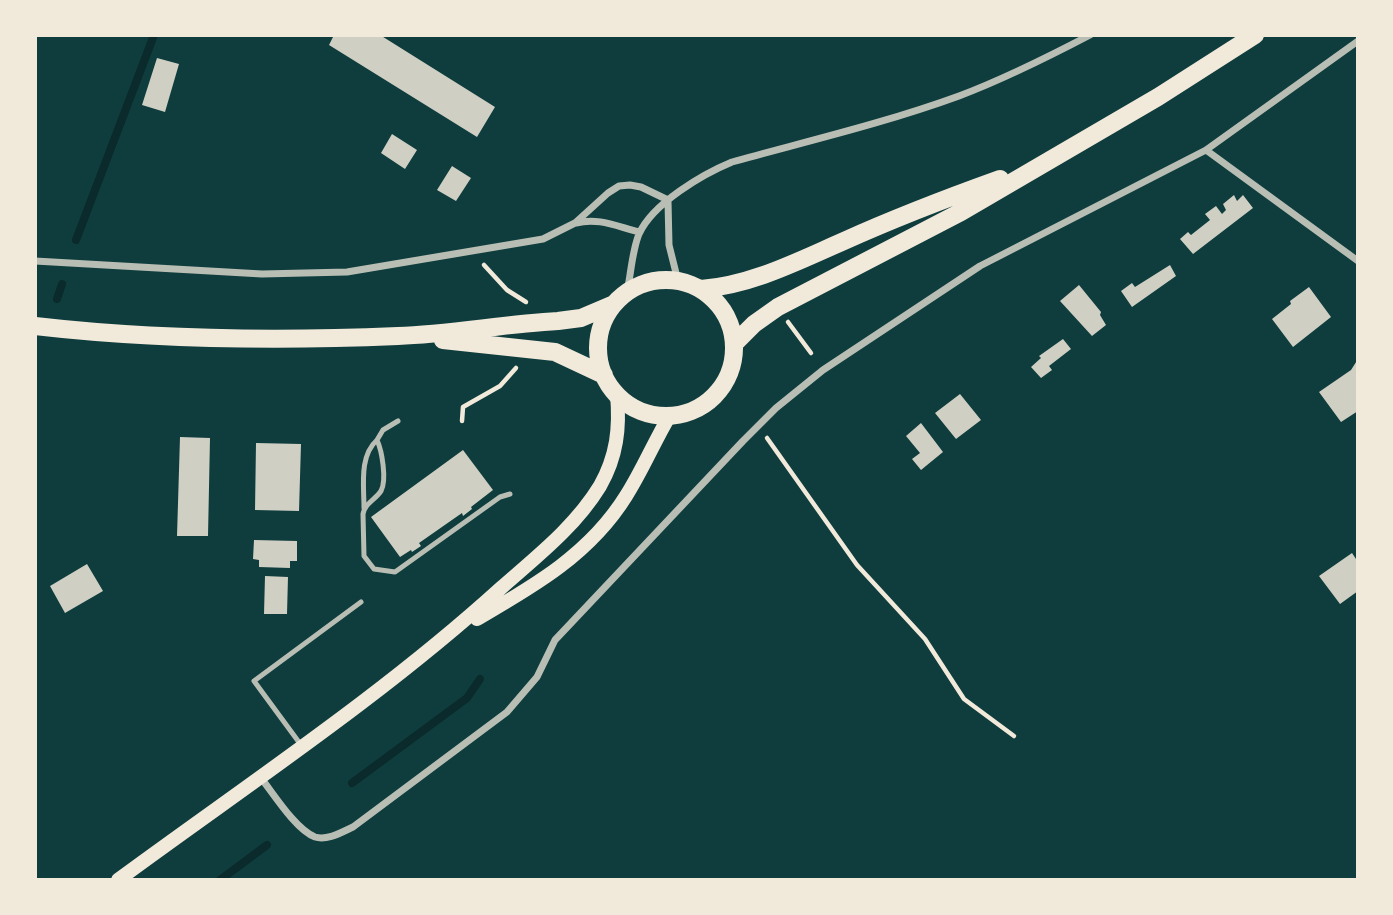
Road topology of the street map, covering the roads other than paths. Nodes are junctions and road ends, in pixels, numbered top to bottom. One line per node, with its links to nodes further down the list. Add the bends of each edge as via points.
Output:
1 (1090, 35): 6 (street, via 962,95 732,162)
2 (1255, 35): 5 (main road)
3 (1358, 41): 4 (street)
4 (1206, 150): 10 (street); 27 (street, via 980,266 823,370 758,426 555,639 537,677 507,712 353,827 315,837 297,823)
5 (1033, 168): 12 (main road, via 908,213 764,275 727,287); 16 (main road, via 949,218 778,306)
6 (668, 200): 7 (street, via 641,187 619,186); 8 (street); 11 (street, via 668,245)
7 (575, 223): 8 (street, via 606,222); 9 (street, via 542,239 347,272 159,269)
8 (640, 232): 13 (street)
9 (35, 261)
10 (1358, 261)
11 (678, 281): 12 (main road); 13 (main road, via 651,281)
12 (701, 289): 16 (main road, via 727,317)
13 (621, 298): 15 (main road, via 581,318); 17 (main road, via 604,320 599,338)
14 (35, 326): 15 (main road, via 203,339)
15 (401, 336): 17 (main road, via 555,352)
16 (734, 344): 19 (main road, via 727,379 712,397 692,410)
17 (604, 375): 18 (main road)
18 (617, 394): 19 (main road, via 641,411); 25 (main road, via 617,446 587,505)
19 (670, 415): 25 (main road, via 625,499 593,537 545,579)
20 (398, 421): 21 (lane)
21 (377, 440): 23 (lane, via 366,454); 23 (lane, via 383,483)
22 (510, 494): 23 (lane, via 395,572 374,569 364,556)
23 (364, 508)
24 (361, 602): 26 (lane, via 254,681)
25 (452, 634): 26 (main road)
26 (302, 747): 27 (main road)
27 (261, 778): 28 (main road)
28 (118, 880)

